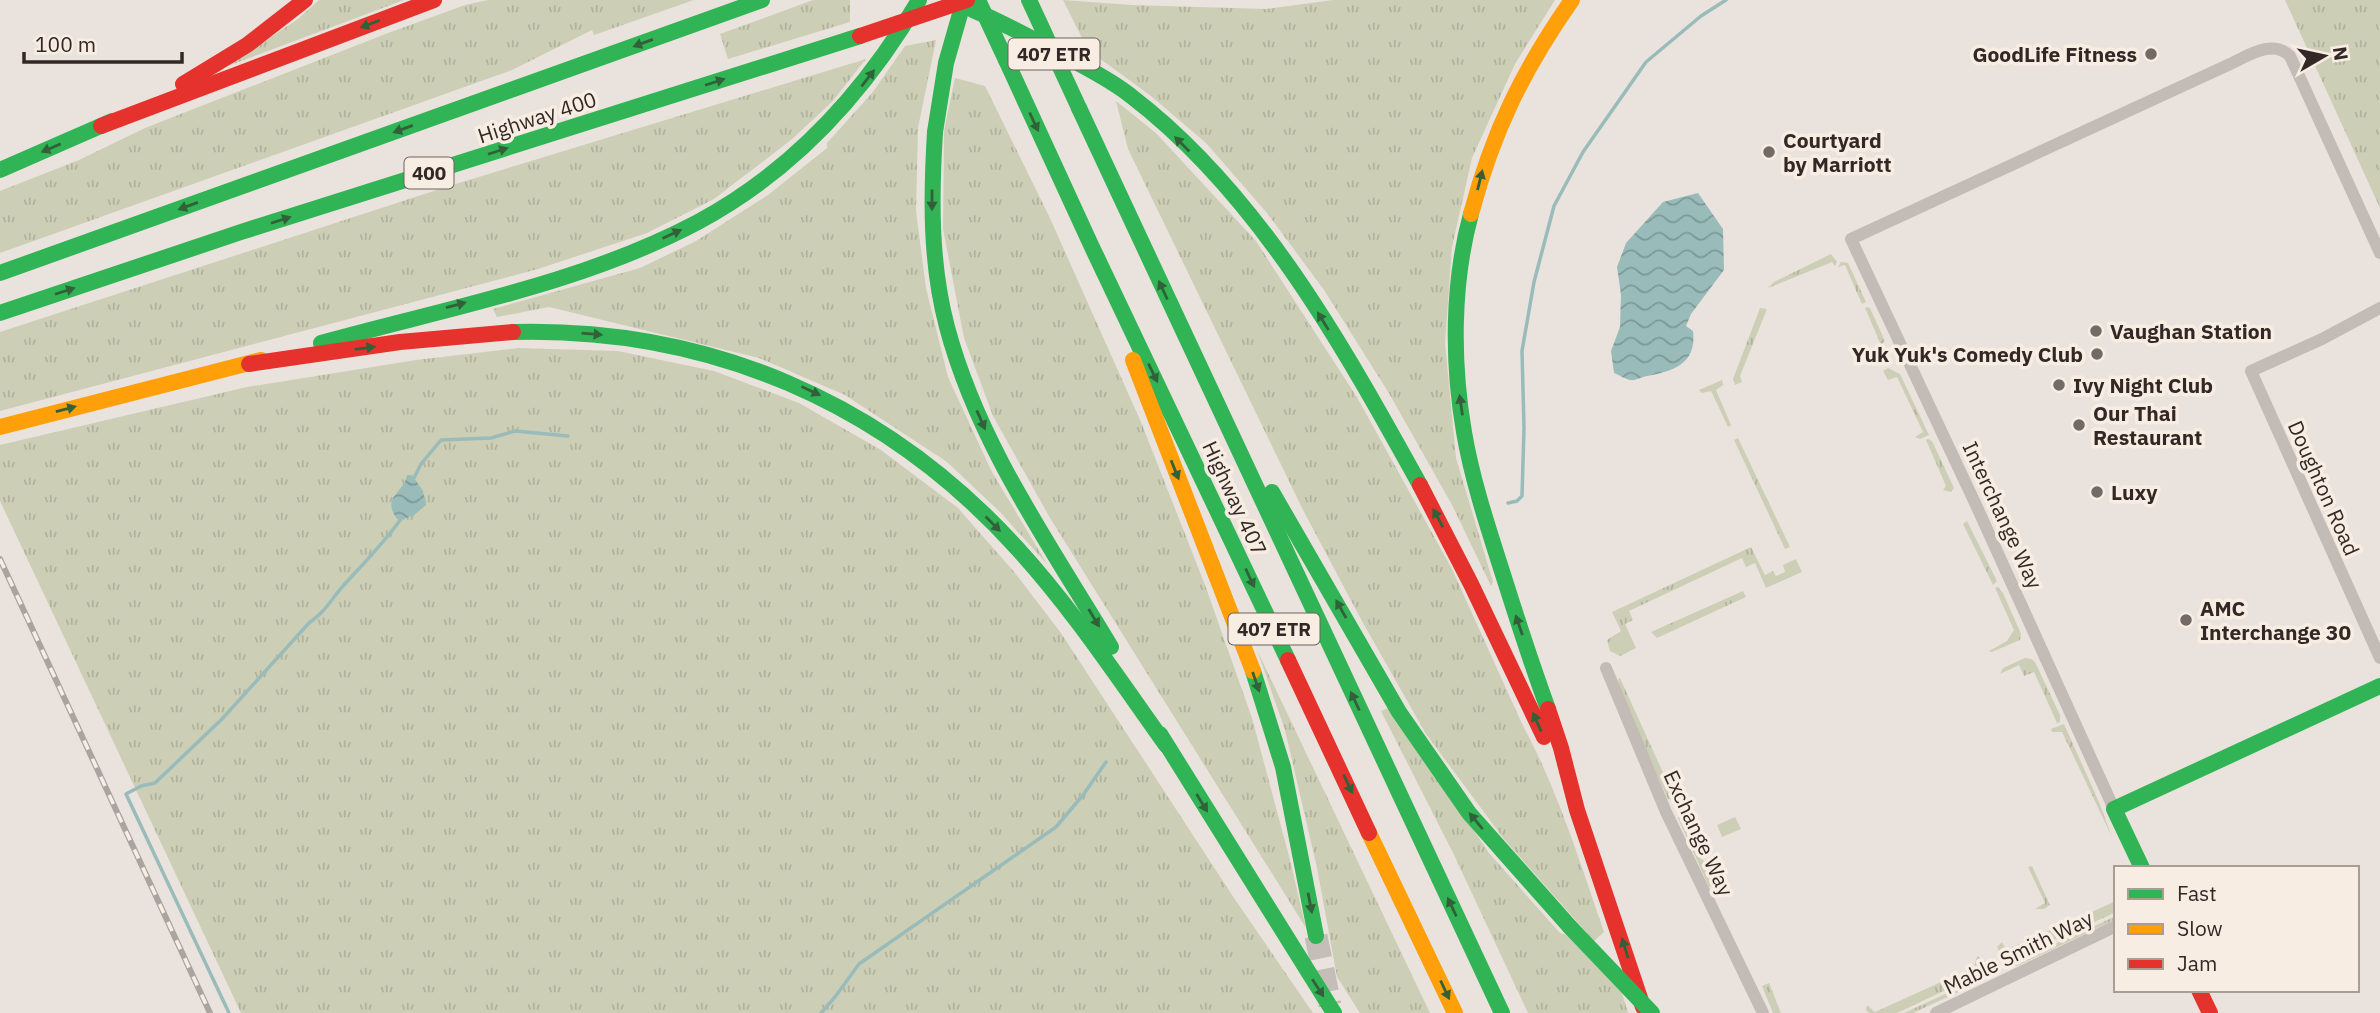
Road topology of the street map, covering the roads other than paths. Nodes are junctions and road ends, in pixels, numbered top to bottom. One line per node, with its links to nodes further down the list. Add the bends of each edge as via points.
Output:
1 (305, 0): 10 (main road, via 212,68)
2 (434, 0): 10 (main road, one-way to 10)
3 (762, 0): 14 (main road, Highway 400 / 400, one-way to 14)
4 (919, 0): 17 (main road, one-way to 4, via 546,281 697,222 738,199 822,129 870,76)
5 (945, 0): 24 (main road, one-way to 5, via 1453,545 1362,383 1279,254 1239,203 1138,101 1010,26)
6 (965, 0): 16 (main road, Highway 400 / 400, one-way to 6, bridge); 23 (main road, one-way to 23, bridge, via 946,64 935,132 932,196 937,276 948,328 979,418 1001,462)
7 (978, 0): 12 (main road, Highway 407 / 407 ETR, one-way to 12, bridge)
8 (1029, 0): 18 (main road, Highway 407 / 407 ETR, one-way to 8, bridge)
9 (1572, 0): 24 (main road, one-way to 9, via 1467,451 1455,331 1468,225 1484,163 1531,59)
10 (101, 126): 11 (main road, one-way to 11)
11 (0, 170)
12 (1091, 245): 28 (main road, one-way to 28, via 1256,680 1283,767); 31 (main road, Highway 407 / 407 ETR, one-way to 31)
13 (2380, 253): 25 (street, Interchange Way, via 2290,56 2278,48 2266,48 1851,239)
14 (0, 274)
15 (2380, 308): 20 (street, Doughton Road, via 2251,370)
16 (0, 313)
17 (249, 364): 19 (main road, one-way to 17); 23 (main road, one-way to 23, via 443,338 551,331 690,349 790,381 883,431 930,464 969,500 1048,586)
18 (1203, 374): 32 (main road, Highway 407 / 407 ETR, one-way to 18); 34 (main road, one-way to 18, bridge, via 1469,813 1399,712)
19 (0, 427)
20 (2380, 658)
21 (1606, 668): 35 (street, Exchange Way, via 1666,812)
22 (2380, 686): 25 (main road)
23 (1166, 745): 30 (main road, one-way to 30)
24 (1576, 807): 33 (main road, one-way to 24)
25 (2114, 809): 26 (main road, Interchange Way)
26 (2141, 866)
27 (2114, 927): 36 (street, Mable Smith Way)
28 (1316, 936)
29 (2200, 992): 37 (main road)
30 (1334, 1013)
31 (1455, 1013)
32 (1502, 1013)
33 (1645, 1013)
34 (1652, 1013)
35 (1763, 1013)
36 (1936, 1013)
37 (2210, 1013)

